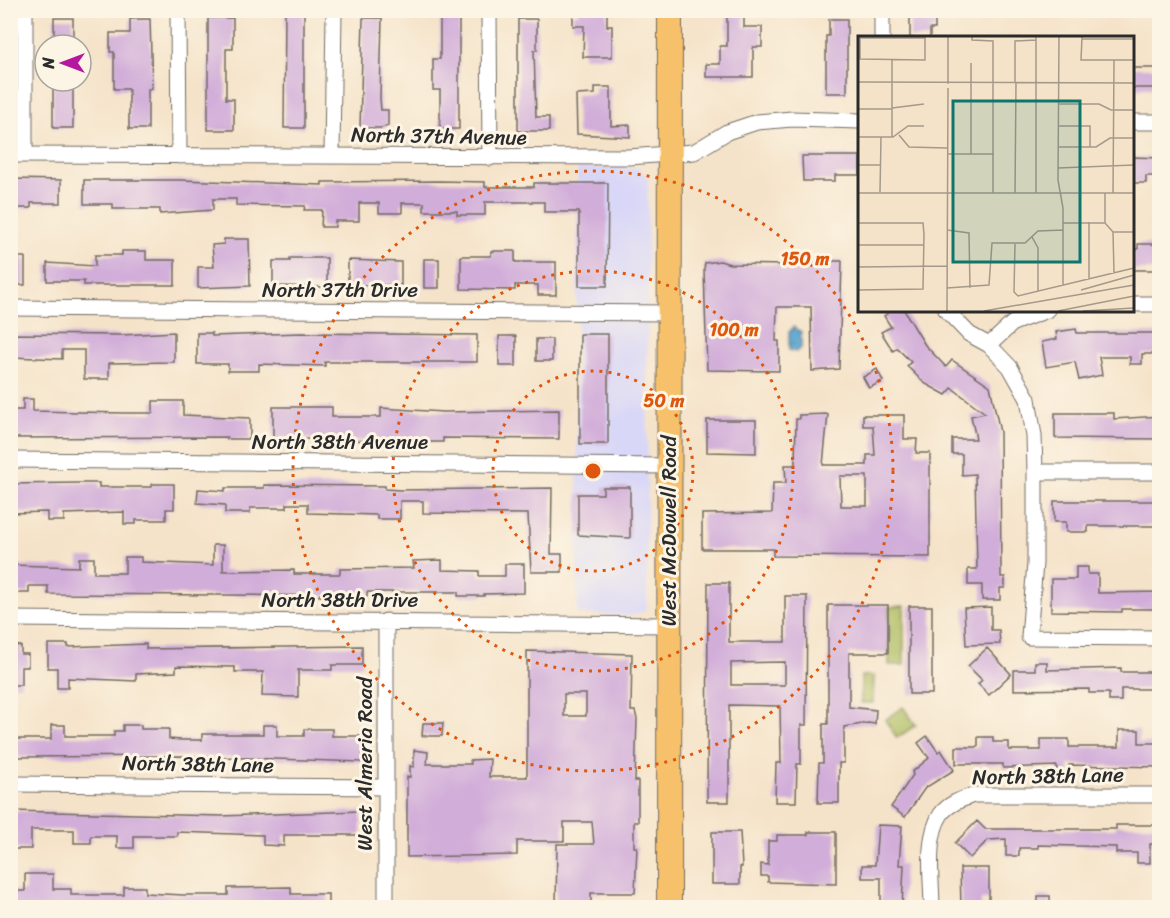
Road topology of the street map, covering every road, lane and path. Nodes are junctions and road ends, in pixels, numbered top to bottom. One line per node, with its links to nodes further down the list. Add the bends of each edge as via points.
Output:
1 (25, 10): 11 (street)
2 (178, 10): 14 (street)
3 (334, 10): 12 (street)
4 (489, 10): 15 (street)
5 (670, 10): 13 (main road, West McDowell Road)
6 (882, 10): 7 (street)
7 (882, 36)
8 (858, 121): 13 (street, North 37th Avenue, via 757,122 727,132 694,152)
9 (1134, 122): 10 (street)
10 (1160, 122)
11 (18, 155): 14 (street, North 37th Avenue)
12 (332, 155): 14 (street, North 37th Avenue); 15 (street, North 37th Avenue)
13 (670, 155): 15 (street, North 37th Avenue); 21 (main road, West McDowell Road)
14 (179, 156)
15 (490, 158)
16 (1134, 304): 17 (street)
17 (1160, 304)
18 (10, 308): 21 (street, North 37th Drive)
19 (948, 312): 22 (street, via 969,334)
20 (1042, 312): 22 (street, via 1013,323)
21 (670, 314): 24 (main road, West McDowell Road)
22 (989, 345): 25 (street, via 1010,367 1028,399)
23 (10, 460): 24 (street, North 38th Avenue)
24 (670, 466): 29 (main road, West McDowell Road)
25 (1035, 472): 26 (street); 30 (street, via 1035,563 1029,637)
26 (1160, 472)
27 (10, 619): 28 (street, North 38th Drive)
28 (386, 621): 29 (street, North 38th Drive); 32 (street, West Almeria Road)
29 (669, 625): 35 (main road, West McDowell Road)
30 (1160, 638)
31 (10, 784): 32 (street, North 38th Lane)
32 (386, 787): 34 (street, West Almeria Road)
33 (1160, 795): 36 (street, North 38th Lane, via 973,795 957,801 941,813 935,831)
34 (386, 908)
35 (669, 908)
36 (932, 908)

